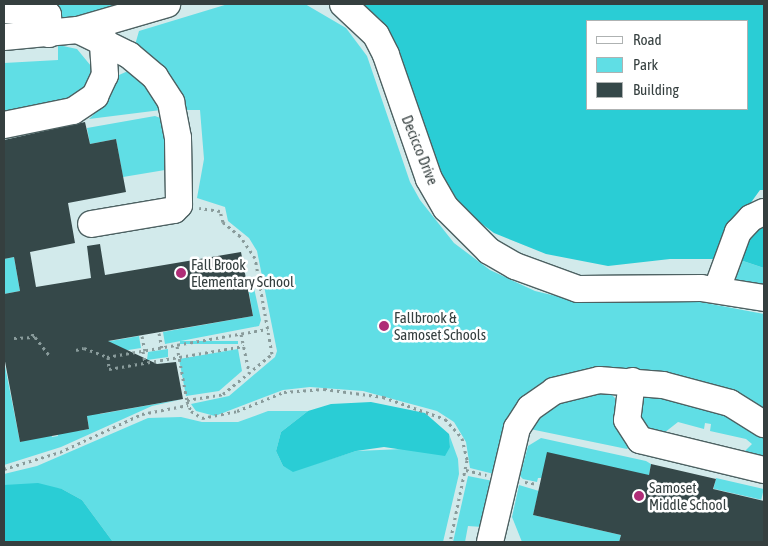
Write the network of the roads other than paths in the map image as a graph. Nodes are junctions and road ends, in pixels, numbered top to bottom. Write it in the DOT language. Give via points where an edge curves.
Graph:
graph roads {
  1 [pos="167,4"];
  2 [pos="343,4"];
  3 [pos="4,10"];
  4 [pos="95,32"];
  5 [pos="49,34"];
  6 [pos="4,37"];
  7 [pos="4,125"];
  8 [pos="764,212"];
  9 [pos="91,224"];
  10 [pos="717,290"];
  11 [pos="764,298"];
  12 [pos="632,382"];
  13 [pos="764,424"];
  14 [pos="764,470"];
  15 [pos="495,540"];
  1 -- 4 [label="street"];
  2 -- 10 [label="street, Decicco Drive" via="363,20 386,55 429,179 446,208 489,251 515,266 578,289"];
  3 -- 5 [label="street" via="43,10 48,15"];
  4 -- 5 [label="street"];
  4 -- 7 [label="street" via="104,75 95,96 73,111"];
  4 -- 9 [label="street" via="142,65 171,102 177,126 179,206 174,210"];
  5 -- 6 [label="street"];
  8 -- 10 [label="street" via="751,218 738,232"];
  10 -- 11 [label="street, Decicco Drive"];
  12 -- 13 [label="street" via="663,385 717,398"];
  12 -- 14 [label="street" via="627,420 640,440"];
  12 -- 15 [label="street" via="599,380 568,385 530,408 513,437"];
}
